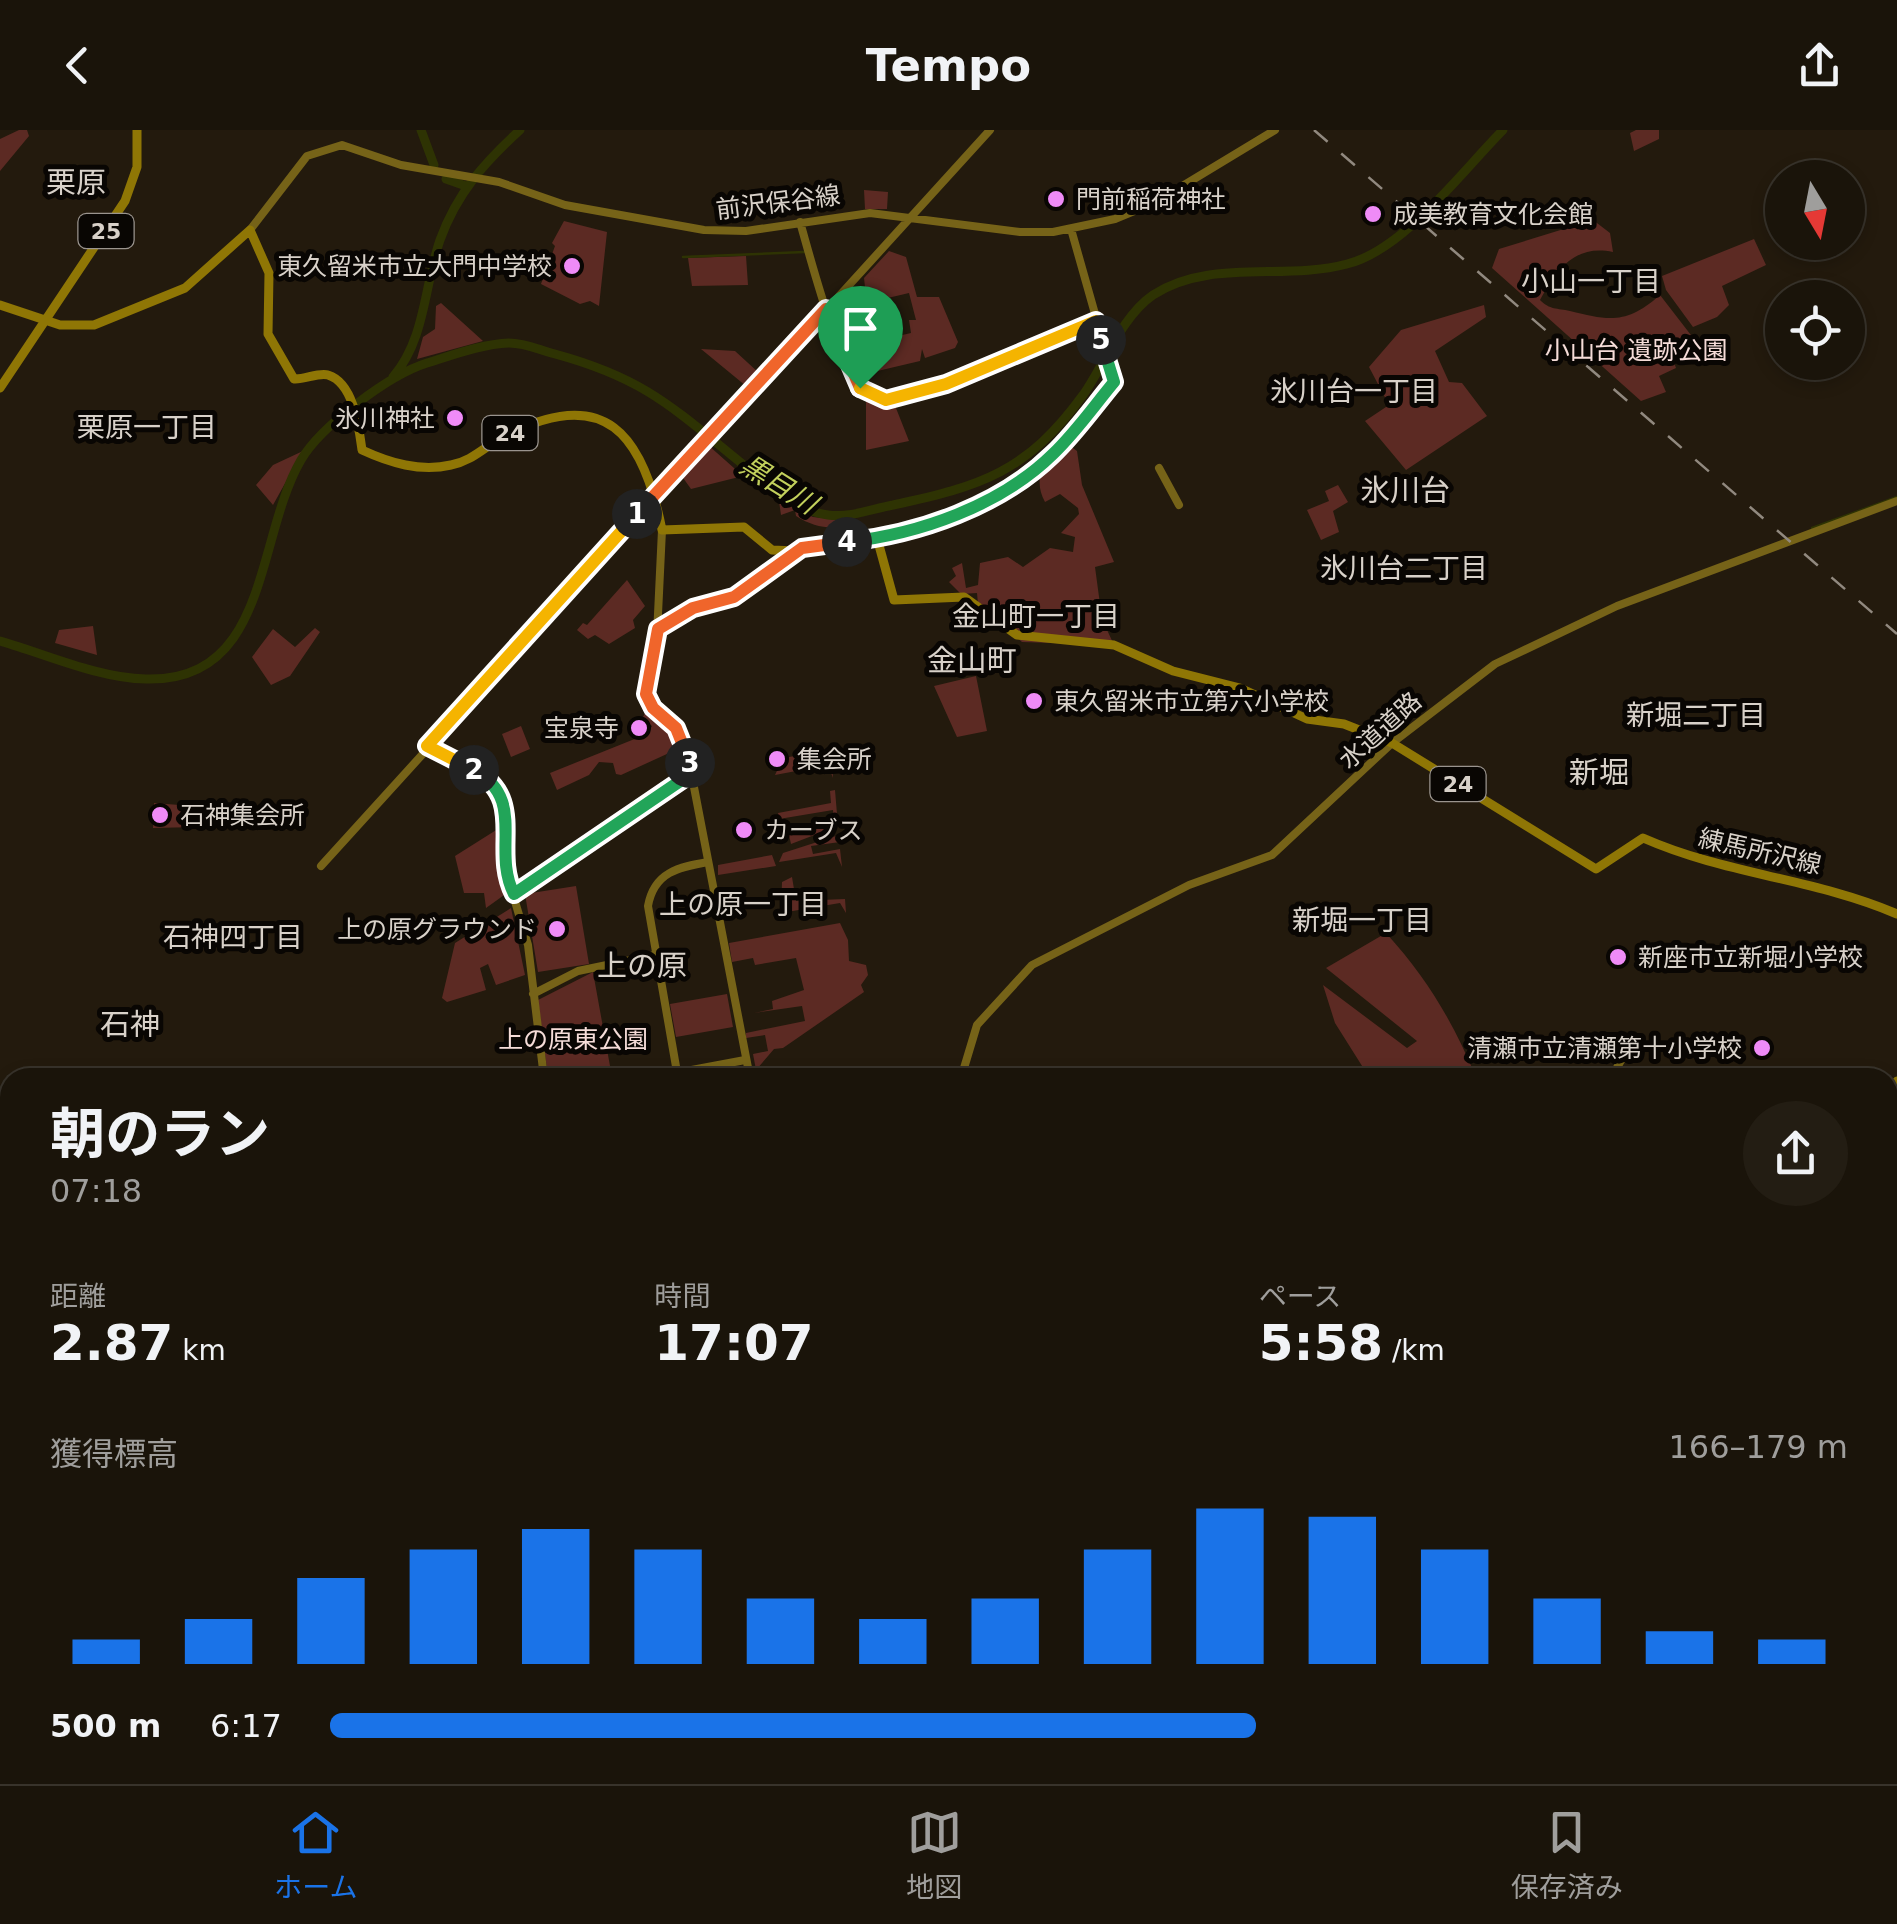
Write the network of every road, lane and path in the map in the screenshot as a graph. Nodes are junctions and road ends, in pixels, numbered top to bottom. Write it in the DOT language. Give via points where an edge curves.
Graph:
graph roads {
  1 [pos="136,130"];
  2 [pos="990,130"];
  3 [pos="1275,130"];
  4 [pos="910,216"];
  5 [pos="800,222"];
  6 [pos="250,230"];
  7 [pos="1071,230"];
  8 [pos="0,304"];
  9 [pos="826,309"];
  10 [pos="44,320"];
  11 [pos="1096,321"];
  12 [pos="0,388"];
  13 [pos="1159,468"];
  14 [pos="653,496"];
  15 [pos="1897,501"];
  16 [pos="1179,505"];
  17 [pos="662,530"];
  18 [pos="876,538"];
  19 [pos="796,551"];
  20 [pos="658,629"];
  21 [pos="1392,743"];
  22 [pos="427,746"];
  23 [pos="692,773"];
  24 [pos="708,862"];
  25 [pos="321,866"];
  26 [pos="514,894"];
  27 [pos="1897,914"];
  28 [pos="655,955"];
  29 [pos="533,994"];
  30 [pos="1630,1044"];
  31 [pos="745,1060"];
  32 [pos="543,1068"];
  33 [pos="676,1068"];
  34 [pos="709,1068"];
  35 [pos="747,1068"];
  36 [pos="964,1068"];
  37 [pos="1617,1068"];
  1 -- 10 [label="main road, 25" via="139,157 129,193"];
  2 -- 4 [label="street"];
  3 -- 7 [label="street, 前沢保谷線" via="1156,202"];
  4 -- 5 [label="street, 前沢保谷線" via="862,213"];
  4 -- 7 [label="street, 前沢保谷線" via="1020,232"];
  4 -- 9 [label="street"];
  5 -- 6 [label="street, 前沢保谷線" via="704,230 564,204 332,146 296,166"];
  5 -- 9 [label="street"];
  6 -- 10 [label="main road" via="202,277 166,297 94,324"];
  6 -- 14 [label="main road, 24" via="269,274 270,341 294,378 328,375 351,402 362,450 393,463 457,464 522,429 563,418 604,418 628,437"];
  7 -- 11 [label="street"];
  8 -- 10 [label="main road"];
  9 -- 11 [label="street" via="858,385 886,400 974,374"];
  9 -- 14 [label="street"];
  10 -- 12 [label="main road"];
  11 -- 18 [label="street" via="1114,382 1045,462 976,506"];
  13 -- 16 [label="street"];
  14 -- 17 [label="main road, 24"];
  14 -- 22 [label="street"];
  15 -- 21 [label="street, 水道道路" via="1616,606 1536,644 1467,682"];
  17 -- 19 [label="main road" via="744,527 764,547"];
  17 -- 20 [label="street"];
  18 -- 19 [label="main road"];
  18 -- 21 [label="main road, 練馬所沢線 / 24" via="894,600 964,598 1017,635 1114,645 1307,719 1344,724"];
  19 -- 20 [label="street" via="734,597 693,608"];
  20 -- 23 [label="street" via="646,694 676,728"];
  21 -- 27 [label="main road, 練馬所沢線 / 24" via="1599,870 1643,838 1752,875 1831,888"];
  21 -- 36 [label="street, 水道道路" via="1272,854 1189,885 1032,965 977,1026"];
  22 -- 25 [label="street"];
  22 -- 26 [label="street" via="480,772 498,789 509,817 504,857"];
  23 -- 24 [label="street"];
  23 -- 26 [label="street"];
  24 -- 28 [label="street" via="672,870 653,888 648,914"];
  24 -- 31 [label="street"];
  26 -- 29 [label="street"];
  28 -- 29 [label="street" via="578,971"];
  28 -- 33 [label="street"];
  29 -- 32 [label="street"];
  30 -- 37 [label="street"];
  31 -- 34 [label="street"];
  31 -- 35 [label="street"];
}
